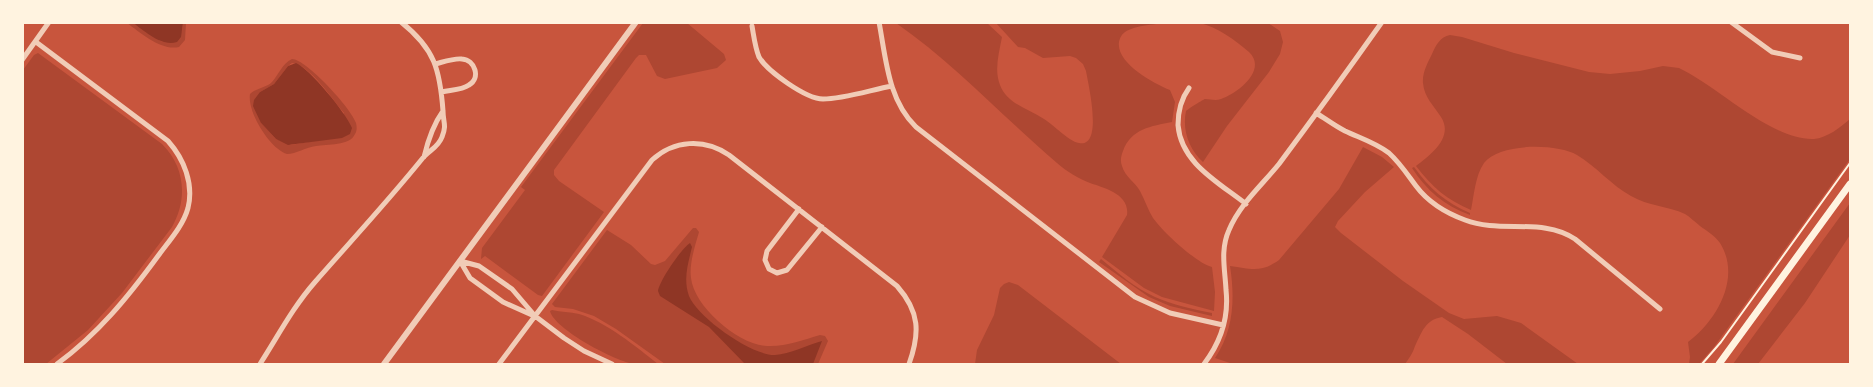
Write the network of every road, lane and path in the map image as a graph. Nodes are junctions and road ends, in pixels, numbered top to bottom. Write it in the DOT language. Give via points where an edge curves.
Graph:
graph roads {
  1 [pos="49,22"];
  2 [pos="401,22"];
  3 [pos="636,22"];
  4 [pos="879,22"];
  5 [pos="1382,22"];
  6 [pos="1731,22"];
  7 [pos="752,26"];
  8 [pos="36,42"];
  9 [pos="1800,58"];
  10 [pos="22,60"];
  11 [pos="435,64"];
  12 [pos="892,86"];
  13 [pos="1189,88"];
  14 [pos="442,92"];
  15 [pos="443,111"];
  16 [pos="1316,113"];
  17 [pos="424,157"];
  18 [pos="1850,163"];
  19 [pos="1850,184"];
  20 [pos="1246,204"];
  21 [pos="799,209"];
  22 [pos="822,227"];
  23 [pos="460,261"];
  24 [pos="1660,309"];
  25 [pos="535,316"];
  26 [pos="1223,325"];
  27 [pos="57,364"];
  28 [pos="260,364"];
  29 [pos="384,364"];
  30 [pos="499,364"];
  31 [pos="612,364"];
  32 [pos="909,364"];
  33 [pos="1204,364"];
  34 [pos="1702,364"];
  35 [pos="1719,364"];
  1 -- 8 [label="street"];
  2 -- 11 [label="street" via="421,41"];
  3 -- 23 [label="street"];
  4 -- 12 [label="street"];
  5 -- 16 [label="street"];
  6 -- 9 [label="street" via="1770,50"];
  7 -- 12 [label="street" via="756,49 763,62 806,95 828,98"];
  8 -- 10 [label="street"];
  8 -- 27 [label="street" via="168,141 183,162 189,188 183,221 142,278 94,334"];
  11 -- 14 [label="street"];
  11 -- 14 [label="street" via="461,58 469,61 475,69 475,79 470,85"];
  12 -- 26 [label="street" via="900,108 916,127 1135,297 1170,312"];
  13 -- 20 [label="street" via="1178,116 1185,150 1199,168"];
  14 -- 15 [label="street"];
  15 -- 17 [label="street" via="435,121"];
  15 -- 17 [label="street" via="446,126 441,141"];
  16 -- 20 [label="street"];
  16 -- 24 [label="street" via="1389,153 1422,192 1446,211 1484,226 1541,227 1564,232"];
  17 -- 28 [label="street" via="300,300"];
  18 -- 34 [label="path"];
  19 -- 35 [label="main road"];
  20 -- 26 [label="street" via="1232,223 1224,243 1227,301"];
  21 -- 22 [label="street"];
  21 -- 22 [label="street" via="767,251 765,260 769,269 777,272 787,270"];
  21 -- 25 [label="street" via="717,148 694,143 668,149 646,166"];
  22 -- 32 [label="street" via="894,284 909,301 917,331"];
  23 -- 25 [label="street" via="479,266 512,289"];
  23 -- 25 [label="street" via="470,278 503,302"];
  23 -- 29 [label="street"];
  25 -- 30 [label="street"];
  25 -- 31 [label="street" via="576,347"];
  26 -- 33 [label="street"];
}
